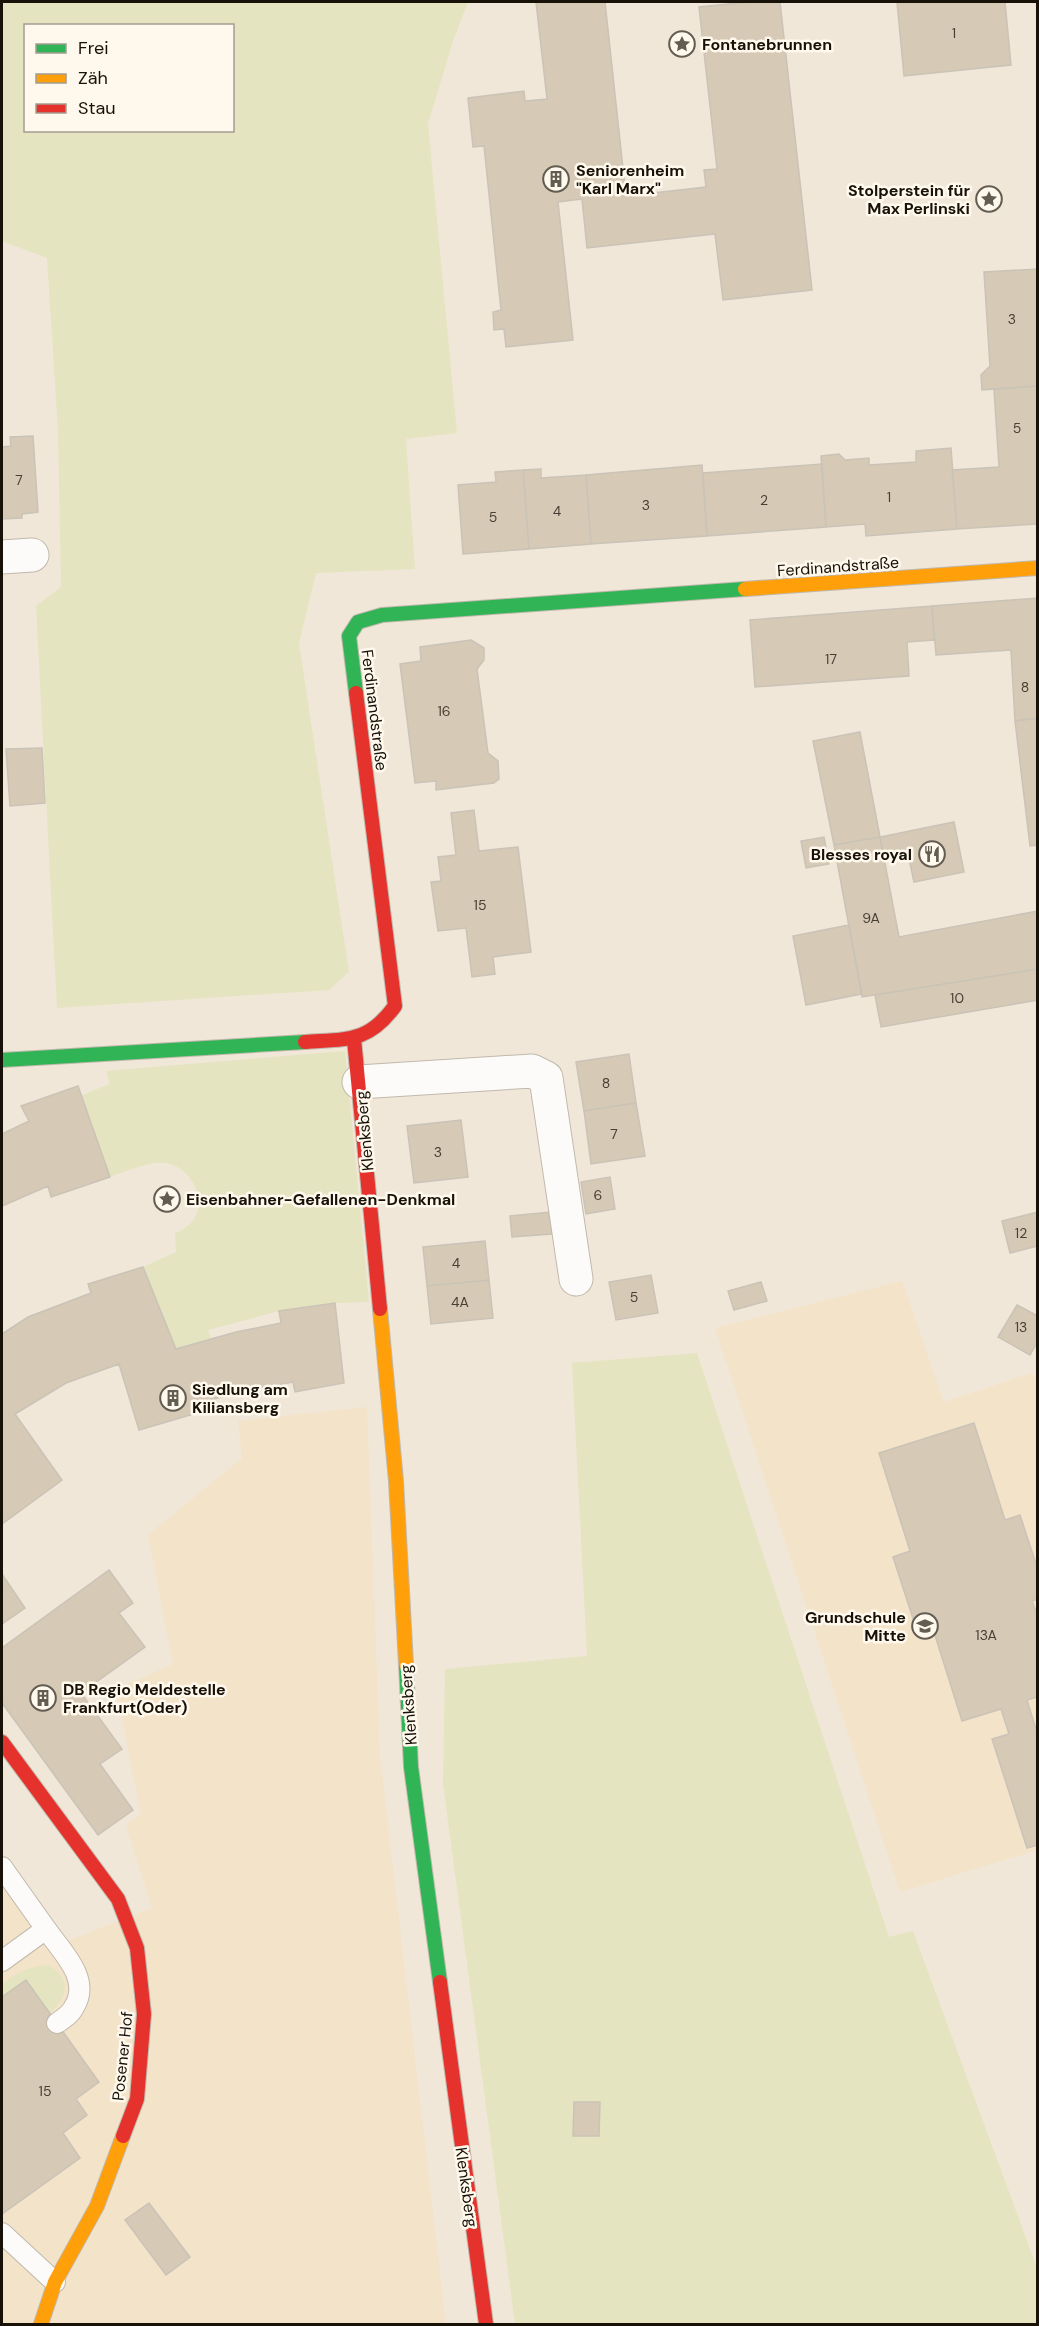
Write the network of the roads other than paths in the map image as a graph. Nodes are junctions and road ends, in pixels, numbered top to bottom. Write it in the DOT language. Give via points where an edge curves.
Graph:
graph roads {
  1 [pos="1038,568"];
  2 [pos="354,1039"];
  3 [pos="2,1060"];
  4 [pos="359,1082"];
  5 [pos="576,1280"];
  6 [pos="2,1742"];
  7 [pos="2,1867"];
  8 [pos="46,1929"];
  9 [pos="2,1961"];
  10 [pos="57,2024"];
  11 [pos="2,2233"];
  12 [pos="55,2283"];
  13 [pos="40,2325"];
  14 [pos="486,2325"];
  1 -- 2 [label="street, Ferdinandstraße" via="382,615 358,622 349,636 395,1006 382,1024"];
  2 -- 3 [label="street, Ferdinandstraße"];
  2 -- 4 [label="street, Klenksberg"];
  4 -- 5 [label="street, Klenksberg" via="532,1071 546,1078"];
  4 -- 14 [label="street, Klenksberg" via="396,1481 411,1767"];
  6 -- 12 [label="street, Posener Hof" via="118,1899 137,1948 143,2003 137,2099 97,2206"];
  7 -- 8 [label="lane"];
  8 -- 9 [label="lane"];
  8 -- 10 [label="lane" via="77,1973 81,1993 74,2009"];
  11 -- 12 [label="lane"];
  12 -- 13 [label="street, Posener Hof"];
}
